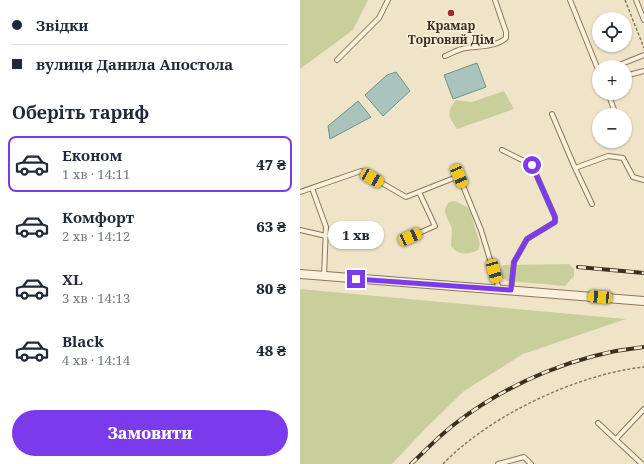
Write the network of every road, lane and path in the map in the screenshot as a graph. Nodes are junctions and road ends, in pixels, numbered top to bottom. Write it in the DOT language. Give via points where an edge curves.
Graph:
graph roads {
  1 [pos="388,0"];
  2 [pos="494,0"];
  3 [pos="570,0"];
  4 [pos="625,0"];
  5 [pos="636,0"];
  6 [pos="644,20"];
  7 [pos="644,48"];
  8 [pos="644,55"];
  9 [pos="445,56"];
  10 [pos="338,60"];
  11 [pos="594,60"];
  12 [pos="632,60"];
  13 [pos="644,71"];
  14 [pos="632,74"];
  15 [pos="552,114"];
  16 [pos="502,150"];
  17 [pos="575,168"];
  18 [pos="644,180"];
  19 [pos="312,188"];
  20 [pos="300,192"];
  21 [pos="419,192"];
  22 [pos="592,204"];
  23 [pos="300,230"];
  24 [pos="326,236"];
  25 [pos="410,237"];
  26 [pos="300,274"];
  27 [pos="324,276"];
  28 [pos="499,289"];
  29 [pos="511,290"];
  30 [pos="644,301"];
  31 [pos="644,367"];
  32 [pos="644,409"];
  33 [pos="598,423"];
  34 [pos="616,440"];
  35 [pos="443,464"];
  36 [pos="498,464"];
  37 [pos="531,464"];
  38 [pos="642,464"];
  1 -- 10 [label="lane" via="379,18"];
  2 -- 9 [label="lane" via="506,38 502,42 466,48"];
  3 -- 11 [label="lane"];
  4 -- 7 [label="path"];
  5 -- 6 [label="lane"];
  8 -- 12 [label="lane"];
  13 -- 14 [label="lane"];
  15 -- 17 [label="lane"];
  16 -- 29 [label="lane" via="532,165 555,217 555,222 527,239 514,262"];
  17 -- 18 [label="lane" via="608,156 623,158 633,177"];
  17 -- 22 [label="lane"];
  19 -- 20 [label="lane"];
  19 -- 21 [label="lane" via="361,171 406,197"];
  19 -- 24 [label="lane" via="326,227"];
  21 -- 25 [label="lane" via="435,226"];
  21 -- 28 [label="lane" via="459,176 481,230"];
  23 -- 24 [label="lane"];
  24 -- 27 [label="lane"];
  26 -- 27 [label="street"];
  27 -- 28 [label="street"];
  28 -- 29 [label="street"];
  29 -- 30 [label="street"];
  31 -- 35 [label="path" via="601,374 578,381 521,407 480,434"];
  32 -- 34 [label="lane"];
  33 -- 34 [label="lane"];
  34 -- 38 [label="lane"];
  36 -- 37 [label="lane" via="524,457"];
}
